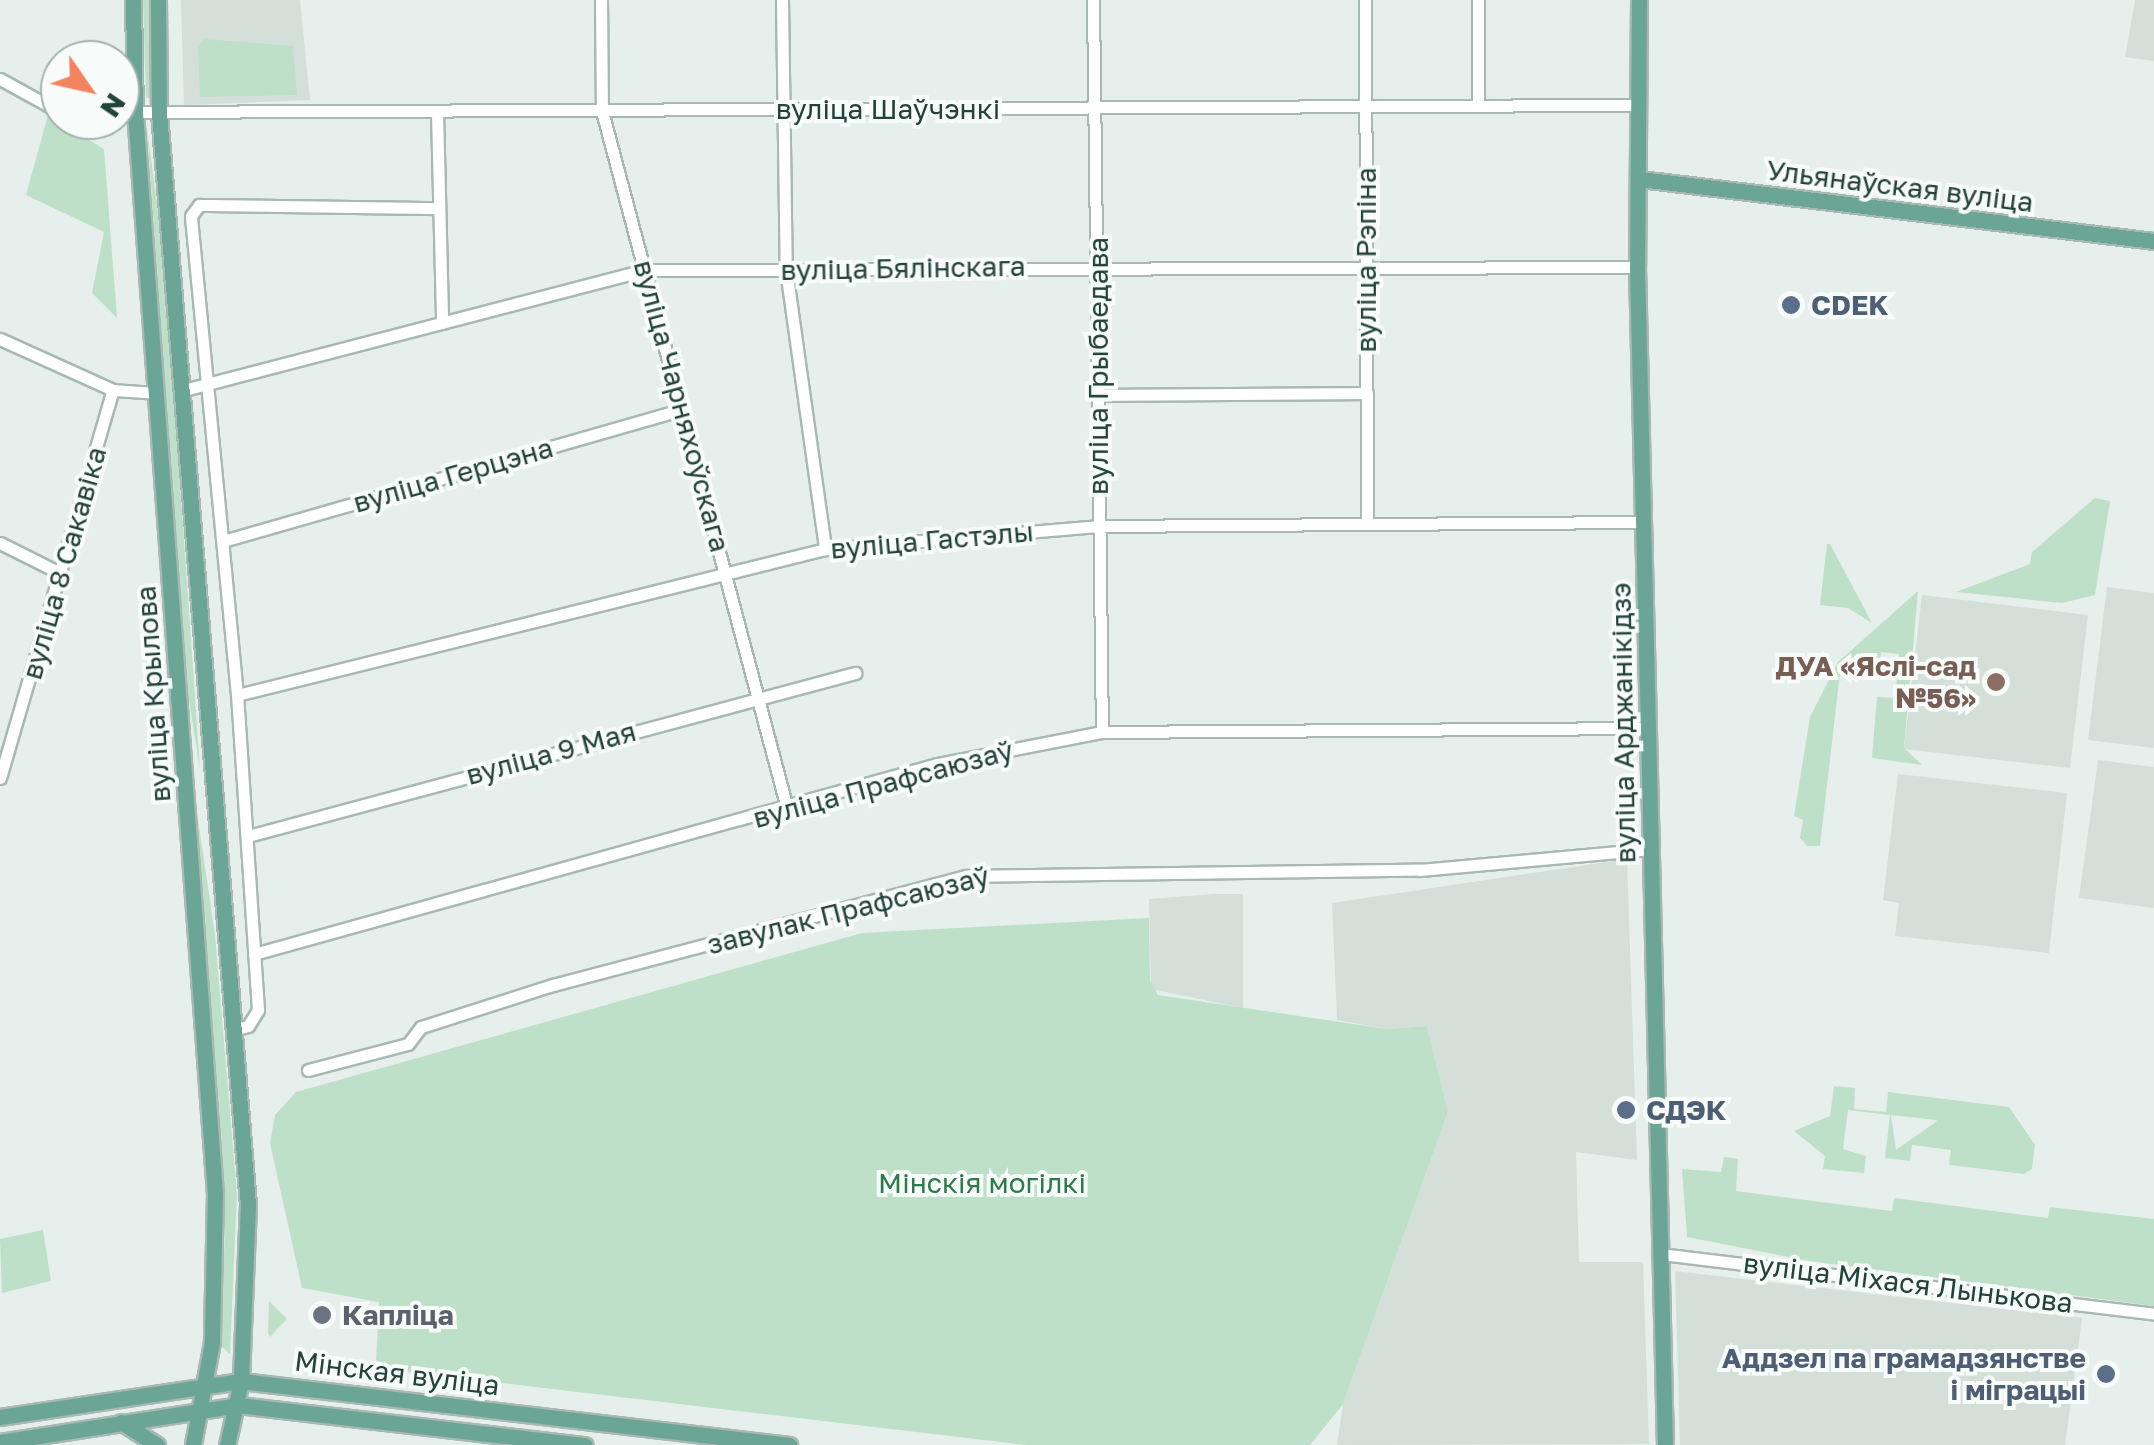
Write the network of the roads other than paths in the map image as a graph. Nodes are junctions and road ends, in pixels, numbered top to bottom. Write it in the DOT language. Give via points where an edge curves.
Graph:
graph roads {
  1 [pos="132,0"];
  2 [pos="158,0"];
  3 [pos="601,0"];
  4 [pos="782,0"];
  5 [pos="1094,0"];
  6 [pos="1365,0"];
  7 [pos="1478,0"];
  8 [pos="1639,0"];
  9 [pos="133,40"];
  10 [pos="0,79"];
  11 [pos="40,101"];
  12 [pos="1640,105"];
  13 [pos="1365,106"];
  14 [pos="1478,106"];
  15 [pos="1093,107"];
  16 [pos="782,109"];
  17 [pos="602,111"];
  18 [pos="140,112"];
  19 [pos="159,112"];
  20 [pos="436,112"];
  21 [pos="137,140"];
  22 [pos="1640,180"];
  23 [pos="439,208"];
  24 [pos="2154,242"];
  25 [pos="1365,264"];
  26 [pos="1099,266"];
  27 [pos="1637,266"];
  28 [pos="645,270"];
  29 [pos="786,270"];
  30 [pos="442,323"];
  31 [pos="0,339"];
  32 [pos="206,388"];
  33 [pos="113,390"];
  34 [pos="184,390"];
  35 [pos="157,393"];
  36 [pos="1367,393"];
  37 [pos="1097,395"];
  38 [pos="682,409"];
  39 [pos="1367,520"];
  40 [pos="1643,522"];
  41 [pos="1098,526"];
  42 [pos="223,541"];
  43 [pos="0,544"];
  44 [pos="826,549"];
  45 [pos="728,570"];
  46 [pos="62,574"];
  47 [pos="855,673"];
  48 [pos="238,695"];
  49 [pos="760,696"];
  50 [pos="1648,728"];
  51 [pos="1102,732"];
  52 [pos="1,772"];
  53 [pos="211,780"];
  54 [pos="184,782"];
  55 [pos="787,808"];
  56 [pos="248,836"];
  57 [pos="1651,849"];
  58 [pos="254,954"];
  59 [pos="232,1030"];
  60 [pos="308,1070"];
  61 [pos="1661,1254"];
  62 [pos="2154,1314"];
  63 [pos="240,1380"];
  64 [pos="208,1385"];
  65 [pos="238,1405"];
  66 [pos="204,1409"];
  67 [pos="0,1417"];
  68 [pos="121,1422"];
  69 [pos="0,1442"];
  70 [pos="157,1445"];
  71 [pos="193,1445"];
  72 [pos="227,1445"];
  73 [pos="585,1445"];
  74 [pos="789,1445"];
  75 [pos="1665,1445"];
  1 -- 9 [label="main road, вуліца Крылова"];
  2 -- 19 [label="main road, вуліца Крылова"];
  3 -- 17 [label="street, вуліца Чарняхоўскага"];
  4 -- 16 [label="street"];
  5 -- 15 [label="street, вуліца Грыбаедава"];
  6 -- 13 [label="street, вуліца Рэпіна"];
  7 -- 14 [label="street"];
  8 -- 12 [label="main road, вуліца Арджанікідзэ"];
  10 -- 11 [label="street"];
  12 -- 14 [label="street, вуліца Шаўчэнкі"];
  12 -- 22 [label="main road, вуліца Арджанікідзэ"];
  13 -- 14 [label="street, вуліца Шаўчэнкі"];
  13 -- 15 [label="street, вуліца Шаўчэнкі"];
  13 -- 25 [label="street, вуліца Рэпіна"];
  15 -- 16 [label="street, вуліца Шаўчэнкі"];
  15 -- 26 [label="street, вуліца Грыбаедава"];
  16 -- 17 [label="street, вуліца Шаўчэнкі"];
  16 -- 29 [label="street"];
  17 -- 20 [label="street, вуліца Шаўчэнкі"];
  17 -- 28 [label="street, вуліца Чарняхоўскага"];
  18 -- 19 [label="street, вуліца Шаўчэнкі"];
  19 -- 20 [label="street, вуліца Шаўчэнкі"];
  19 -- 34 [label="main road, вуліца Крылова"];
  20 -- 23 [label="street"];
  21 -- 35 [label="main road, вуліца Крылова"];
  22 -- 24 [label="main road, Ульянаўская вуліца"];
  22 -- 27 [label="main road, вуліца Арджанікідзэ"];
  23 -- 30 [label="street"];
  23 -- 32 [label="street" via="199,206 191,216"];
  25 -- 26 [label="street, вуліца Бялінскага"];
  25 -- 27 [label="street, вуліца Бялінскага"];
  25 -- 36 [label="street, вуліца Рэпіна"];
  26 -- 29 [label="street, вуліца Бялінскага"];
  26 -- 37 [label="street, вуліца Грыбаедава"];
  27 -- 40 [label="main road, вуліца Арджанікідзэ"];
  28 -- 29 [label="street, вуліца Бялінскага"];
  28 -- 30 [label="street, вуліца Бялінскага"];
  28 -- 38 [label="street, вуліца Чарняхоўскага"];
  29 -- 44 [label="street"];
  30 -- 32 [label="street, вуліца Бялінскага"];
  31 -- 33 [label="street"];
  32 -- 34 [label="street, вуліца Бялінскага"];
  32 -- 42 [label="street"];
  33 -- 35 [label="street"];
  33 -- 46 [label="street, вуліца 8 Сакавіка"];
  34 -- 53 [label="main road, вуліца Крылова"];
  35 -- 54 [label="main road, вуліца Крылова"];
  36 -- 37 [label="street"];
  36 -- 39 [label="street, вуліца Рэпіна"];
  37 -- 41 [label="street, вуліца Грыбаедава"];
  38 -- 42 [label="street, вуліца Герцэна"];
  38 -- 45 [label="street, вуліца Чарняхоўскага"];
  39 -- 40 [label="street, вуліца Гастэлы"];
  39 -- 41 [label="street, вуліца Гастэлы"];
  40 -- 50 [label="main road, вуліца Арджанікідзэ"];
  41 -- 44 [label="street, вуліца Гастэлы"];
  41 -- 51 [label="street, вуліца Грыбаедава"];
  42 -- 48 [label="street"];
  43 -- 46 [label="street"];
  44 -- 45 [label="street, вуліца Гастэлы"];
  45 -- 48 [label="street, вуліца Гастэлы"];
  45 -- 49 [label="street, вуліца Чарняхоўскага"];
  46 -- 52 [label="street, вуліца 8 Сакавіка"];
  47 -- 49 [label="street, вуліца 9 Мая"];
  48 -- 56 [label="street"];
  49 -- 55 [label="street, вуліца Чарняхоўскага"];
  49 -- 56 [label="street, вуліца 9 Мая"];
  50 -- 51 [label="street, вуліца Прафсаюзаў"];
  50 -- 57 [label="main road, вуліца Арджанікідзэ"];
  51 -- 55 [label="street, вуліца Прафсаюзаў" via="937,764"];
  53 -- 54 [label="main road"];
  53 -- 59 [label="main road, вуліца Крылова"];
  54 -- 64 [label="main road, вуліца Крылова" via="215,1194"];
  55 -- 58 [label="street, вуліца Прафсаюзаў"];
  56 -- 58 [label="street"];
  57 -- 60 [label="street, завулак Прафсаюзаў" via="1420,870 966,876 553,985 421,1027 408,1044"];
  57 -- 61 [label="main road, вуліца Арджанікідзэ"];
  58 -- 59 [label="street" via="258,1010 248,1026"];
  59 -- 63 [label="main road, вуліца Крылова" via="248,1204"];
  61 -- 62 [label="street, вуліца Міхася Лынькова"];
  61 -- 75 [label="main road, вуліца Арджанікідзэ"];
  63 -- 64 [label="main road, Мінская вуліца"];
  63 -- 65 [label="main road, вуліца Крылова"];
  63 -- 74 [label="main road, Мінская вуліца"];
  64 -- 66 [label="main road, вуліца Крылова"];
  64 -- 67 [label="main road, Мінская вуліца"];
  65 -- 66 [label="main road, Мінская вуліца"];
  65 -- 72 [label="main road, вуліца Крылова"];
  65 -- 73 [label="main road, Мінская вуліца"];
  66 -- 68 [label="main road, Мінская вуліца"];
  66 -- 71 [label="main road, вуліца Крылова"];
  68 -- 69 [label="main road, Мінская вуліца"];
  68 -- 70 [label="main road"];
}
